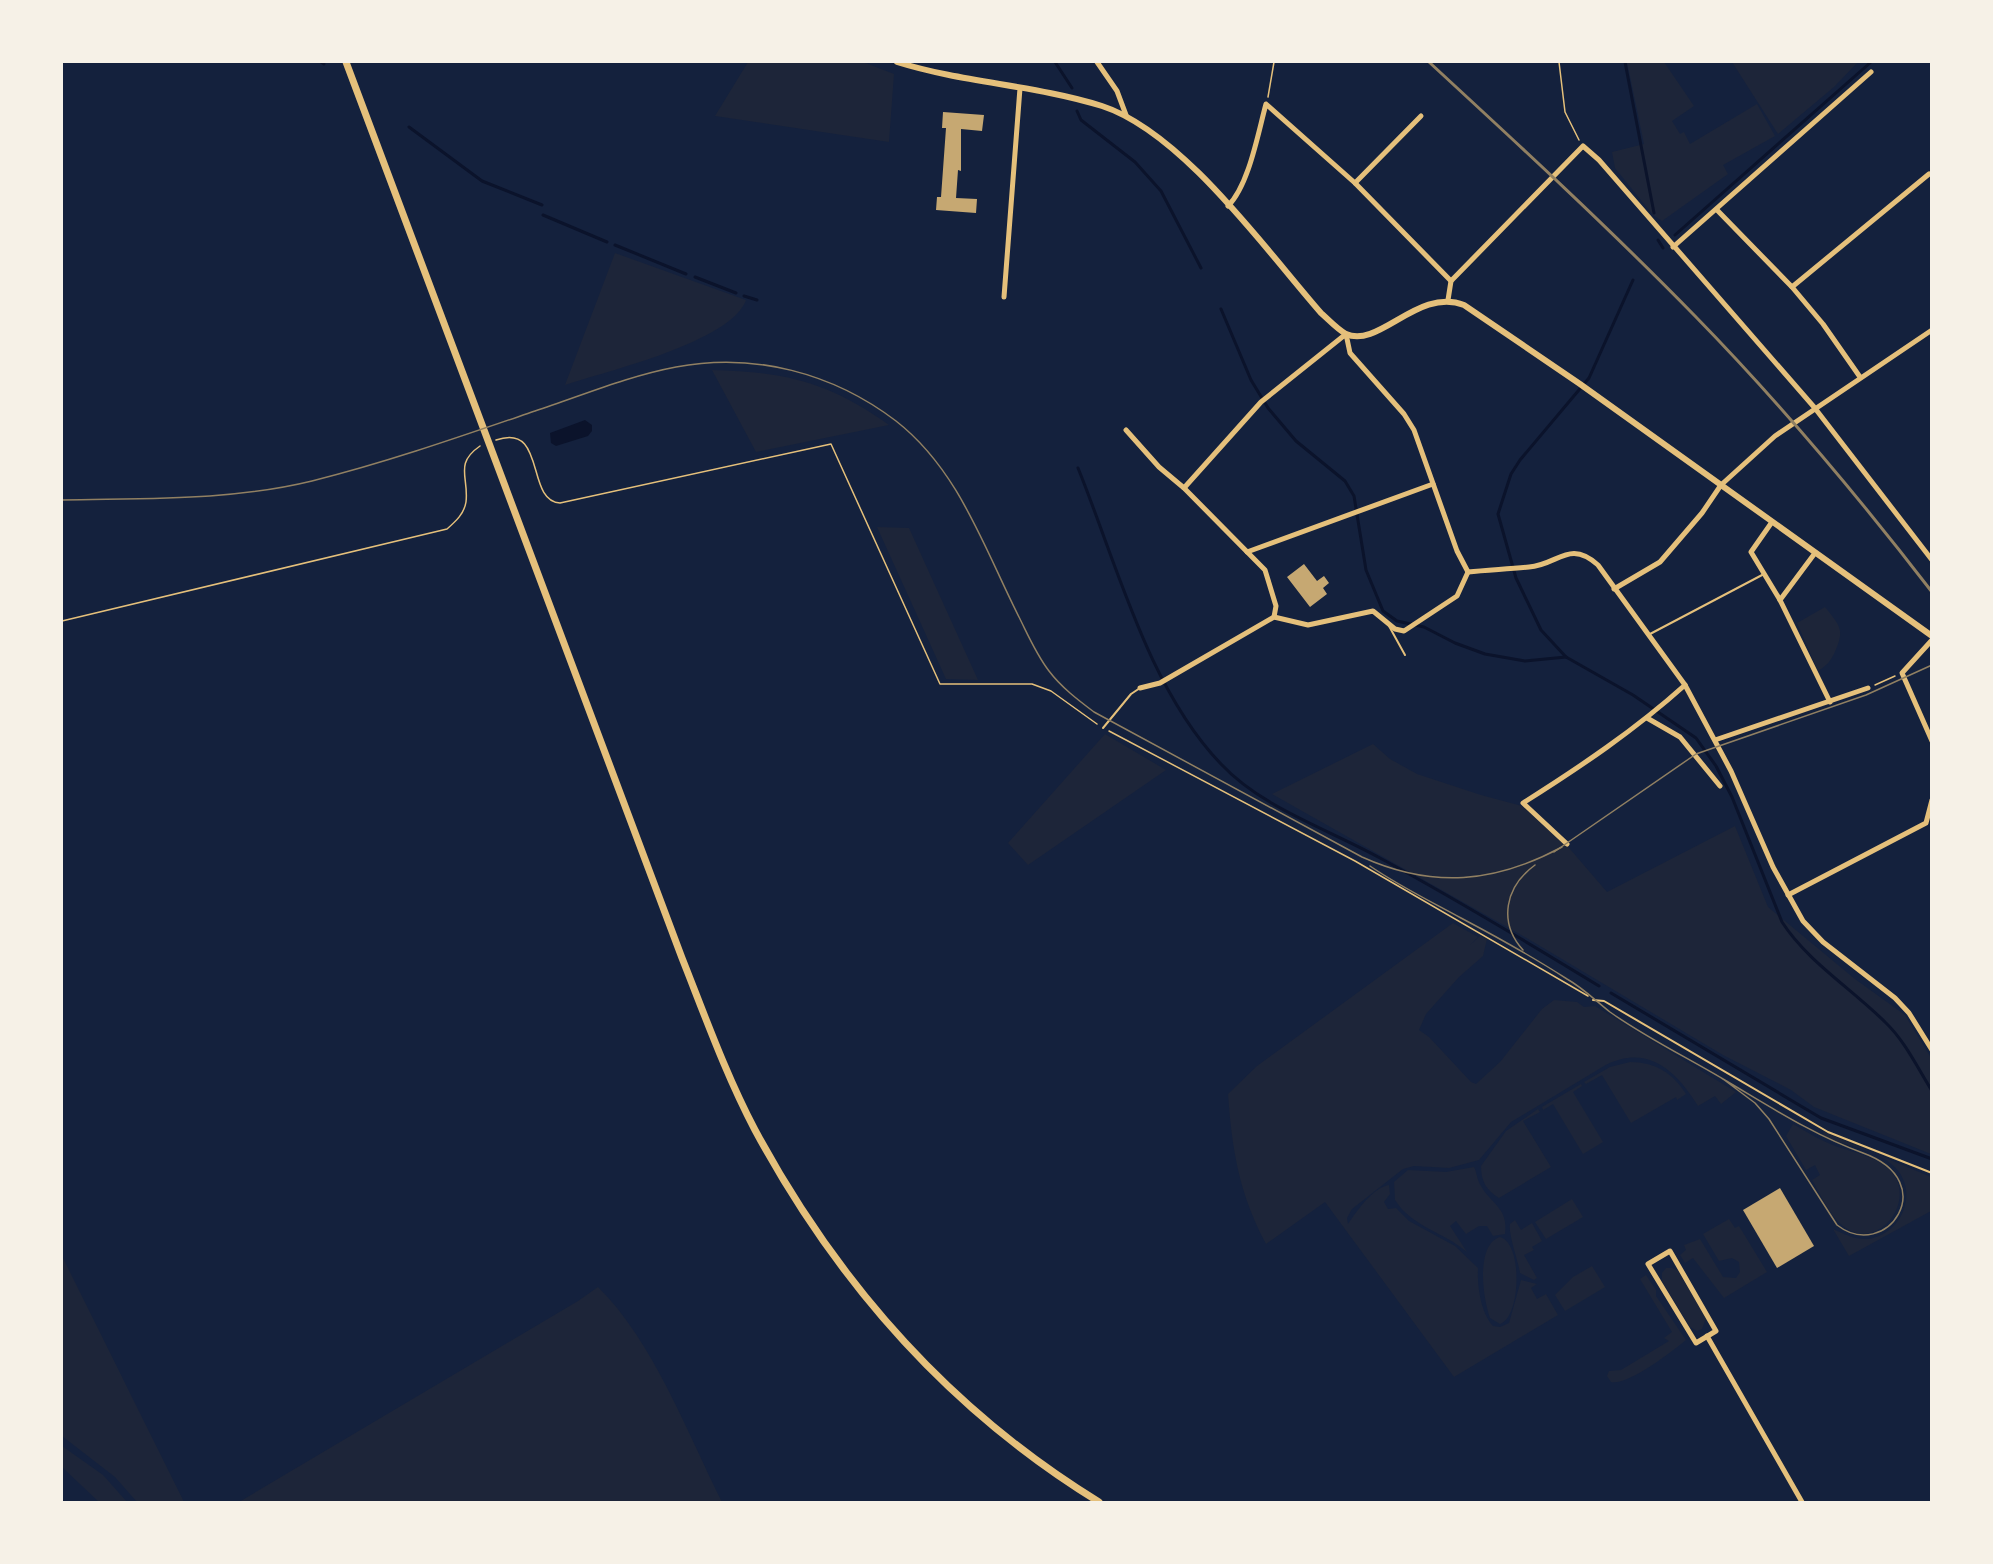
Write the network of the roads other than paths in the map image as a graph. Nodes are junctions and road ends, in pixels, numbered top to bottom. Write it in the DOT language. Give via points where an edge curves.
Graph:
graph roads {
  1 [pos="346,62"];
  2 [pos="897,62"];
  3 [pos="1097,62"];
  4 [pos="1871,72"];
  5 [pos="1020,88"];
  6 [pos="1126,115"];
  7 [pos="1421,116"];
  8 [pos="1929,174"];
  9 [pos="1355,183"];
  10 [pos="1228,206"];
  11 [pos="1717,210"];
  12 [pos="1673,247"];
  13 [pos="1451,281"];
  14 [pos="1792,287"];
  15 [pos="1004,297"];
  16 [pos="1448,300"];
  17 [pos="1932,330"];
  18 [pos="1346,334"];
  19 [pos="1860,378"];
  20 [pos="1814,407"];
  21 [pos="1126,430"];
  22 [pos="1433,484"];
  23 [pos="1721,485"];
  24 [pos="1184,488"];
  25 [pos="1772,522"];
  26 [pos="1247,552"];
  27 [pos="1815,553"];
  28 [pos="1932,560"];
  29 [pos="1468,572"];
  30 [pos="1764,574"];
  31 [pos="1614,589"];
  32 [pos="1780,600"];
  33 [pos="1274,616"];
  34 [pos="1389,623"];
  35 [pos="1648,635"];
  36 [pos="1932,638"];
  37 [pos="1405,655"];
  38 [pos="1685,685"];
  39 [pos="1140,688"];
  40 [pos="1868,688"];
  41 [pos="1830,702"];
  42 [pos="1647,718"];
  43 [pos="1103,728"];
  44 [pos="1715,740"];
  45 [pos="1932,741"];
  46 [pos="1720,786"];
  47 [pos="1932,800"];
  48 [pos="1567,844"];
  49 [pos="1788,895"];
  50 [pos="1593,1000"];
  51 [pos="1932,1050"];
  52 [pos="1932,1173"];
  53 [pos="1707,1336"];
  54 [pos="1098,1503"];
  55 [pos="1802,1503"];
  1 -- 54 [label="main road" via="712,1036 754,1127 790,1191 852,1283 926,1366 1000,1432"];
  2 -- 5 [label="street"];
  3 -- 6 [label="street" via="1117,91"];
  4 -- 11 [label="street"];
  5 -- 6 [label="street" via="1069,97"];
  5 -- 15 [label="street"];
  6 -- 10 [label="street" via="1168,144"];
  7 -- 9 [label="street"];
  8 -- 14 [label="street"];
  9 -- 10 [label="street" via="1266,104 1251,158 1235,199"];
  9 -- 13 [label="street"];
  10 -- 18 [label="street" via="1321,313"];
  11 -- 12 [label="street"];
  11 -- 14 [label="street"];
  12 -- 13 [label="street" via="1584,146"];
  12 -- 20 [label="street"];
  13 -- 16 [label="street"];
  14 -- 19 [label="street"];
  16 -- 18 [label="street" via="1426,304 1364,335"];
  16 -- 23 [label="street" via="1481,314"];
  17 -- 19 [label="street"];
  18 -- 22 [label="street" via="1350,353 1414,430"];
  18 -- 24 [label="street" via="1263,401"];
  19 -- 20 [label="street"];
  20 -- 23 [label="street"];
  20 -- 28 [label="street"];
  21 -- 24 [label="street"];
  22 -- 26 [label="street"];
  22 -- 29 [label="street"];
  23 -- 25 [label="street"];
  23 -- 31 [label="street" via="1660,562"];
  24 -- 26 [label="street"];
  25 -- 27 [label="street"];
  25 -- 30 [label="street" via="1750,552"];
  26 -- 33 [label="street" via="1265,570 1276,606"];
  27 -- 32 [label="street"];
  27 -- 36 [label="street"];
  29 -- 31 [label="street" via="1533,566 1568,553 1582,555 1598,566"];
  29 -- 34 [label="street" via="1457,596 1414,625 1404,631"];
  30 -- 32 [label="street"];
  30 -- 35 [label="lane"];
  31 -- 35 [label="street"];
  32 -- 41 [label="street"];
  33 -- 34 [label="street" via="1308,625 1373,611"];
  33 -- 39 [label="street" via="1160,683"];
  34 -- 37 [label="lane"];
  35 -- 38 [label="street"];
  36 -- 45 [label="street" via="1902,673"];
  38 -- 42 [label="street"];
  38 -- 44 [label="street"];
  39 -- 43 [label="lane"];
  40 -- 41 [label="street"];
  41 -- 44 [label="street"];
  42 -- 46 [label="street" via="1680,737"];
  42 -- 48 [label="street" via="1523,803"];
  44 -- 49 [label="street"];
  47 -- 49 [label="street" via="1926,823"];
  49 -- 51 [label="street" via="1803,921 1823,942 1902,1006"];
  50 -- 52 [label="lane" via="1604,1001 1828,1132"];
  53 -- 53 [label="street" via="1716,1331 1670,1251 1648,1264 1696,1343"];
  53 -- 55 [label="street"];
}
